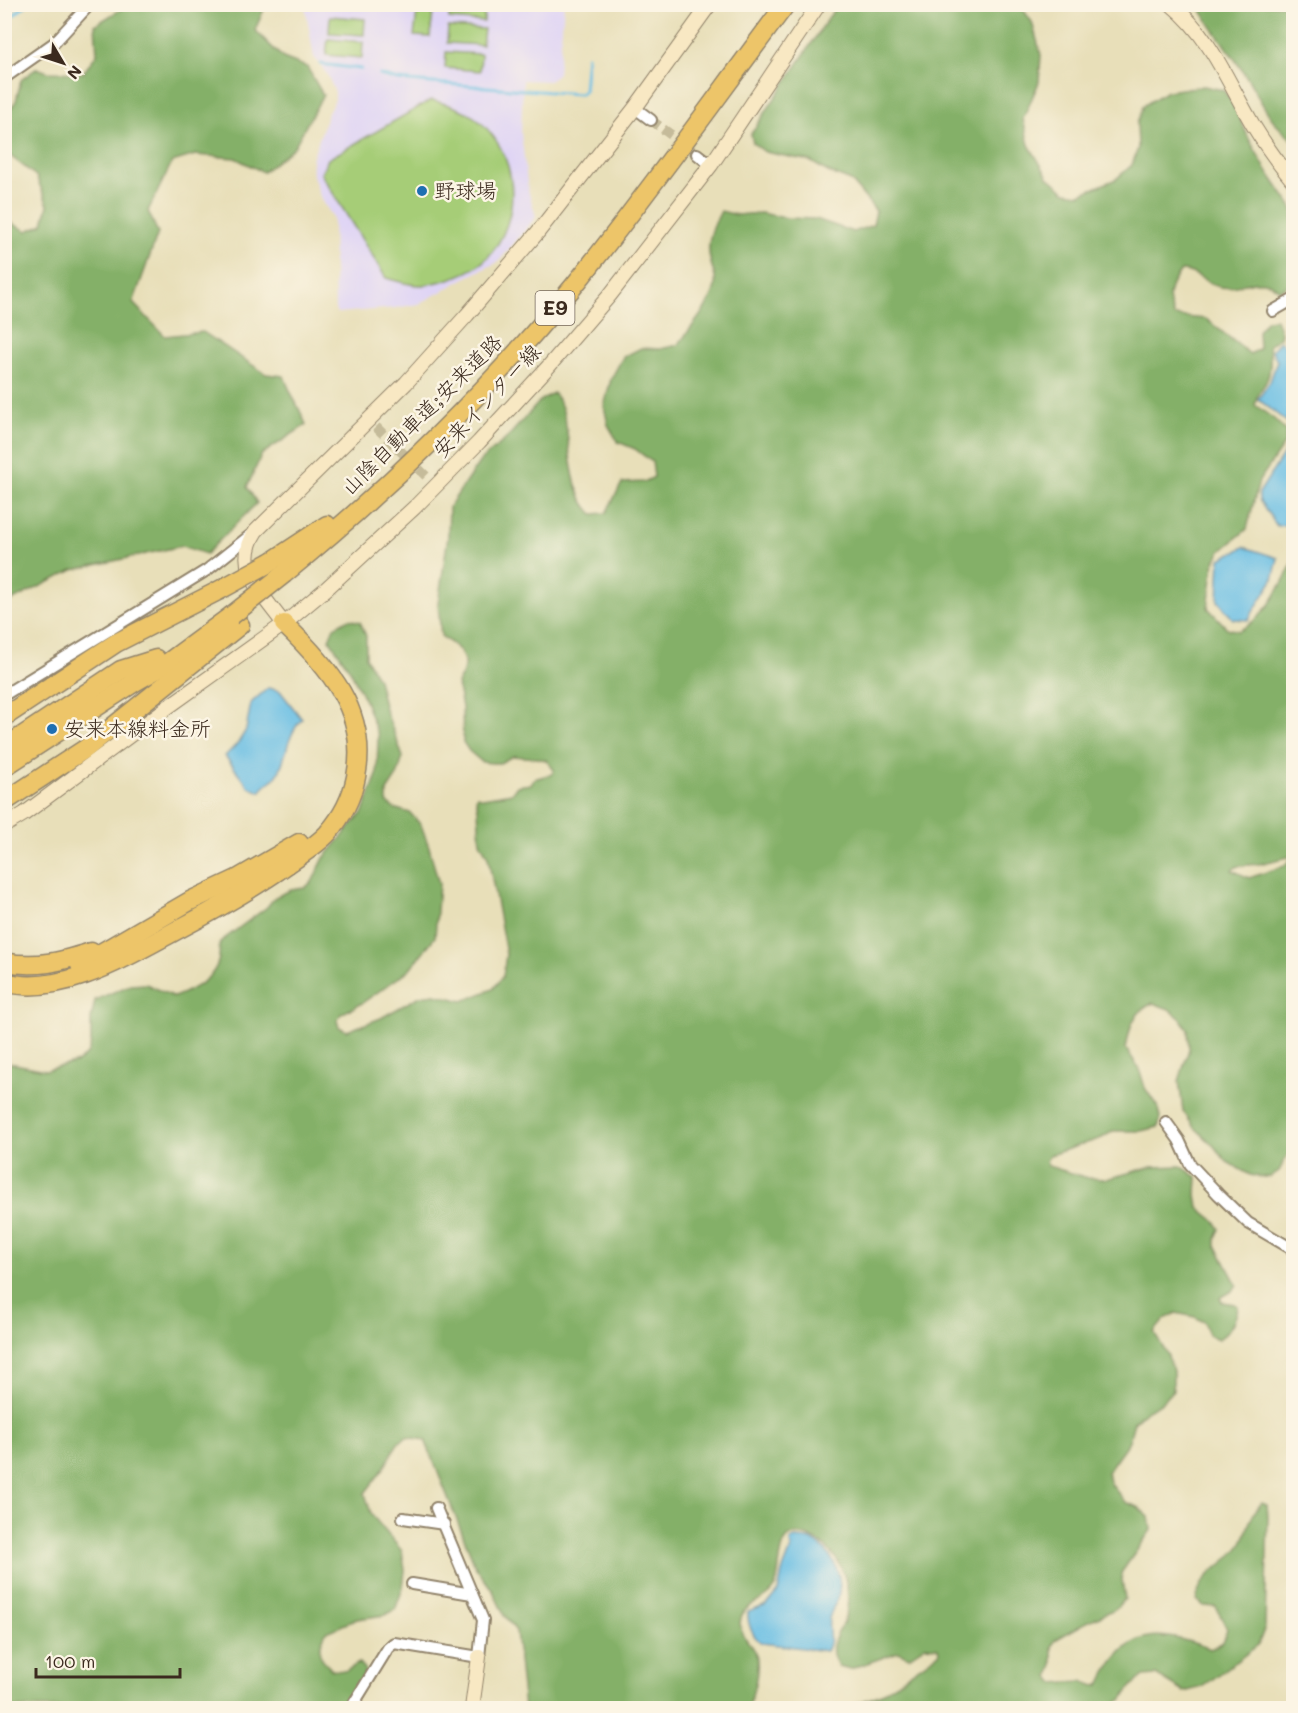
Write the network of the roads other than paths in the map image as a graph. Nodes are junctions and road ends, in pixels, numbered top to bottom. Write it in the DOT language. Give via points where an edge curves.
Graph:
graph roads {
  1 [pos="90,4"];
  2 [pos="710,4"];
  3 [pos="779,4"];
  4 [pos="786,4"];
  5 [pos="819,4"];
  6 [pos="1171,4"];
  7 [pos="4,78"];
  8 [pos="635,108"];
  9 [pos="651,120"];
  10 [pos="697,154"];
  11 [pos="711,165"];
  12 [pos="1293,182"];
  13 [pos="1293,299"];
  14 [pos="1273,311"];
  15 [pos="388,479"];
  16 [pos="256,531"];
  17 [pos="281,572"];
  18 [pos="233,618"];
  19 [pos="284,624"];
  20 [pos="159,663"];
  21 [pos="4,695"];
  22 [pos="4,717"];
  23 [pos="4,748"];
  24 [pos="4,756"];
  25 [pos="4,767"];
  26 [pos="4,776"];
  27 [pos="4,802"];
  28 [pos="4,826"];
  29 [pos="146,927"];
  30 [pos="159,940"];
  31 [pos="4,962"];
  32 [pos="4,973"];
  33 [pos="4,982"];
  34 [pos="4,993"];
  35 [pos="1166,1122"];
  36 [pos="1293,1250"];
  37 [pos="436,1508"];
  38 [pos="403,1518"];
  39 [pos="444,1524"];
  40 [pos="412,1584"];
  41 [pos="472,1594"];
  42 [pos="479,1657"];
  43 [pos="351,1708"];
  44 [pos="472,1708"];
  1 -- 7 [label="street" via="54,43"];
  2 -- 8 [label="main road"];
  3 -- 15 [label="highway, 山陰自動車道;安来道路 / E9" via="585,263 476,388"];
  4 -- 15 [label="highway, 山陰自動車道;安来道路 / E9" via="572,288 488,384"];
  5 -- 11 [label="main road, 安来インター線"];
  6 -- 12 [label="main road" via="1212,49 1253,125"];
  8 -- 9 [label="street"];
  8 -- 16 [label="main road" via="538,232 372,423"];
  10 -- 11 [label="street"];
  11 -- 19 [label="main road, 安来インター線" via="549,366 326,589"];
  13 -- 14 [label="street"];
  15 -- 17 [label="highway"];
  15 -- 17 [label="highway" via="310,537"];
  16 -- 19 [label="main road" via="248,545 247,566"];
  16 -- 21 [label="street" via="207,570"];
  17 -- 18 [label="highway"];
  17 -- 22 [label="highway, bridge" via="218,591 116,643"];
  18 -- 20 [label="highway"];
  18 -- 27 [label="highway" via="85,749"];
  19 -- 28 [label="main road, 安来インター線"];
  19 -- 29 [label="highway" via="294,648 342,710 350,736 351,762 346,786 321,826 300,842"];
  19 -- 30 [label="highway" via="334,679 351,708 359,760 354,788 327,834 302,854 245,892"];
  20 -- 23 [label="highway" via="121,670"];
  20 -- 24 [label="highway" via="114,684"];
  20 -- 25 [label="highway"];
  20 -- 26 [label="highway" via="140,687"];
  29 -- 31 [label="highway" via="65,961 43,965"];
  29 -- 32 [label="highway" via="69,970 43,977"];
  30 -- 33 [label="highway" via="80,976 50,984"];
  30 -- 34 [label="highway" via="84,986 50,996"];
  35 -- 36 [label="street" via="1190,1164 1219,1195 1248,1223"];
  37 -- 39 [label="street"];
  38 -- 39 [label="street"];
  39 -- 41 [label="street"];
  40 -- 41 [label="street"];
  41 -- 42 [label="street" via="483,1620"];
  42 -- 43 [label="street" via="394,1643"];
  42 -- 44 [label="main road"];
}
